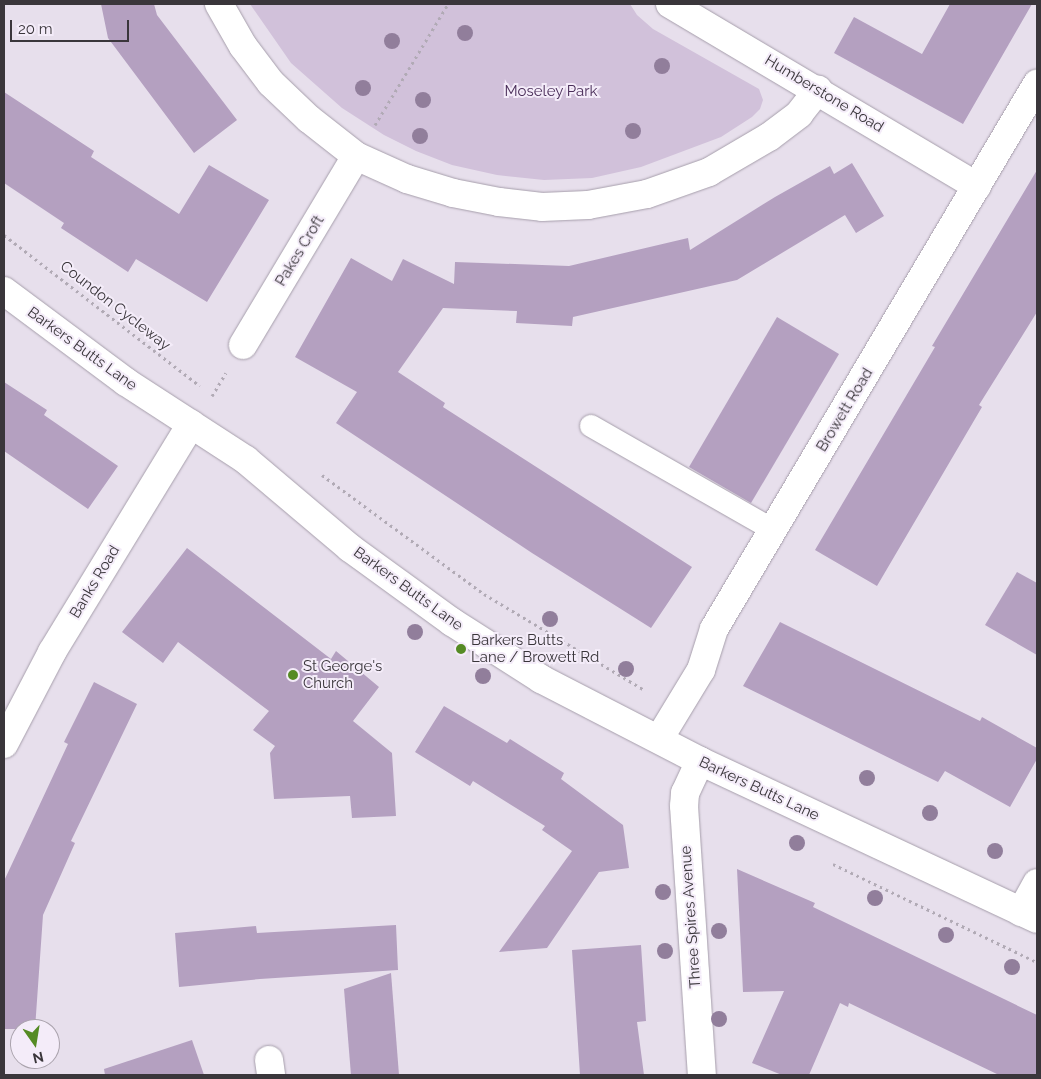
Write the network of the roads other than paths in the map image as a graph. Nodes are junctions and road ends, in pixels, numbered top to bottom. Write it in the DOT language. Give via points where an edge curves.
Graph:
graph roads {
  1 [pos="219,4"];
  2 [pos="670,4"];
  3 [pos="1037,84"];
  4 [pos="818,90"];
  5 [pos="356,156"];
  6 [pos="977,186"];
  7 [pos="4,291"];
  8 [pos="243,345"];
  9 [pos="192,424"];
  10 [pos="591,426"];
  11 [pos="773,530"];
  12 [pos="659,739"];
  13 [pos="4,744"];
  14 [pos="700,761"];
  15 [pos="1037,883"];
  16 [pos="1029,916"];
  17 [pos="702,1075"];
  1 -- 5 [label="street" via="271,83 309,119"];
  2 -- 4 [label="street, Humberstone Road"];
  3 -- 6 [label="street, Browett Road"];
  4 -- 5 [label="street" via="799,114 769,137 709,172 647,194 588,205 542,206 452,193 407,179"];
  4 -- 6 [label="street, Humberstone Road"];
  5 -- 8 [label="street, Pakes Croft"];
  6 -- 11 [label="street, Browett Road"];
  7 -- 9 [label="street, Barkers Butts Lane" via="126,382"];
  9 -- 12 [label="street, Barkers Butts Lane" via="246,460 350,548 452,622 541,680"];
  9 -- 13 [label="street, Banks Road" via="52,652"];
  10 -- 11 [label="lane"];
  11 -- 12 [label="street, Browett Road" via="714,628 702,670"];
  12 -- 14 [label="street, Barkers Butts Lane"];
  14 -- 16 [label="street, Barkers Butts Lane"];
  14 -- 17 [label="street, Three Spires Avenue" via="685,793 684,806"];
  15 -- 16 [label="street"];
}
